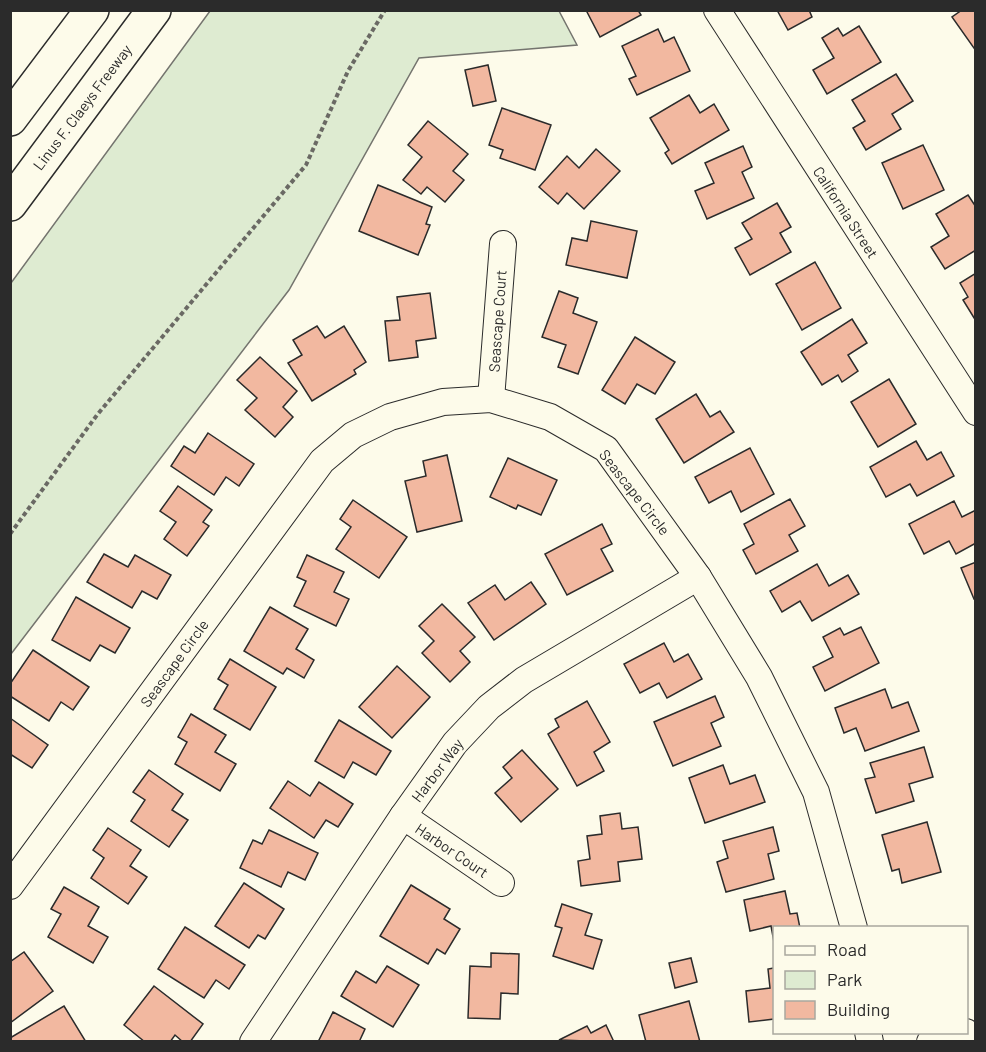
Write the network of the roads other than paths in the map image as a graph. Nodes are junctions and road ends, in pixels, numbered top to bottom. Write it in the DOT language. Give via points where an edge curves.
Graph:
graph roads {
  1 [pos="92,10"];
  2 [pos="154,10"];
  3 [pos="717,10"];
  4 [pos="10,119"];
  5 [pos="10,204"];
  6 [pos="503,244"];
  7 [pos="491,399"];
  8 [pos="975,412"];
  9 [pos="699,577"];
  10 [pos="403,816"];
  11 [pos="501,883"];
  12 [pos="10,886"];
  13 [pos="854,926"];
  14 [pos="958,1034"];
  15 [pos="253,1041"];
  16 [pos="930,1041"];
  1 -- 4 [label="highway"];
  2 -- 5 [label="highway, Linus F. Claeys Freeway"];
  3 -- 8 [label="street, California Street"];
  6 -- 7 [label="street, Seascape Court"];
  7 -- 9 [label="street, Seascape Circle" via="550,417 606,449"];
  7 -- 12 [label="street, Seascape Circle" via="443,402 390,417 353,435 322,461"];
  9 -- 10 [label="street, Harbor Way" via="524,680 489,707 454,743"];
  9 -- 13 [label="street, Seascape Circle" via="759,676 816,792"];
  10 -- 11 [label="street, Harbor Court"];
  10 -- 15 [label="street, Harbor Way"];
  14 -- 16 [label="street"];
}
